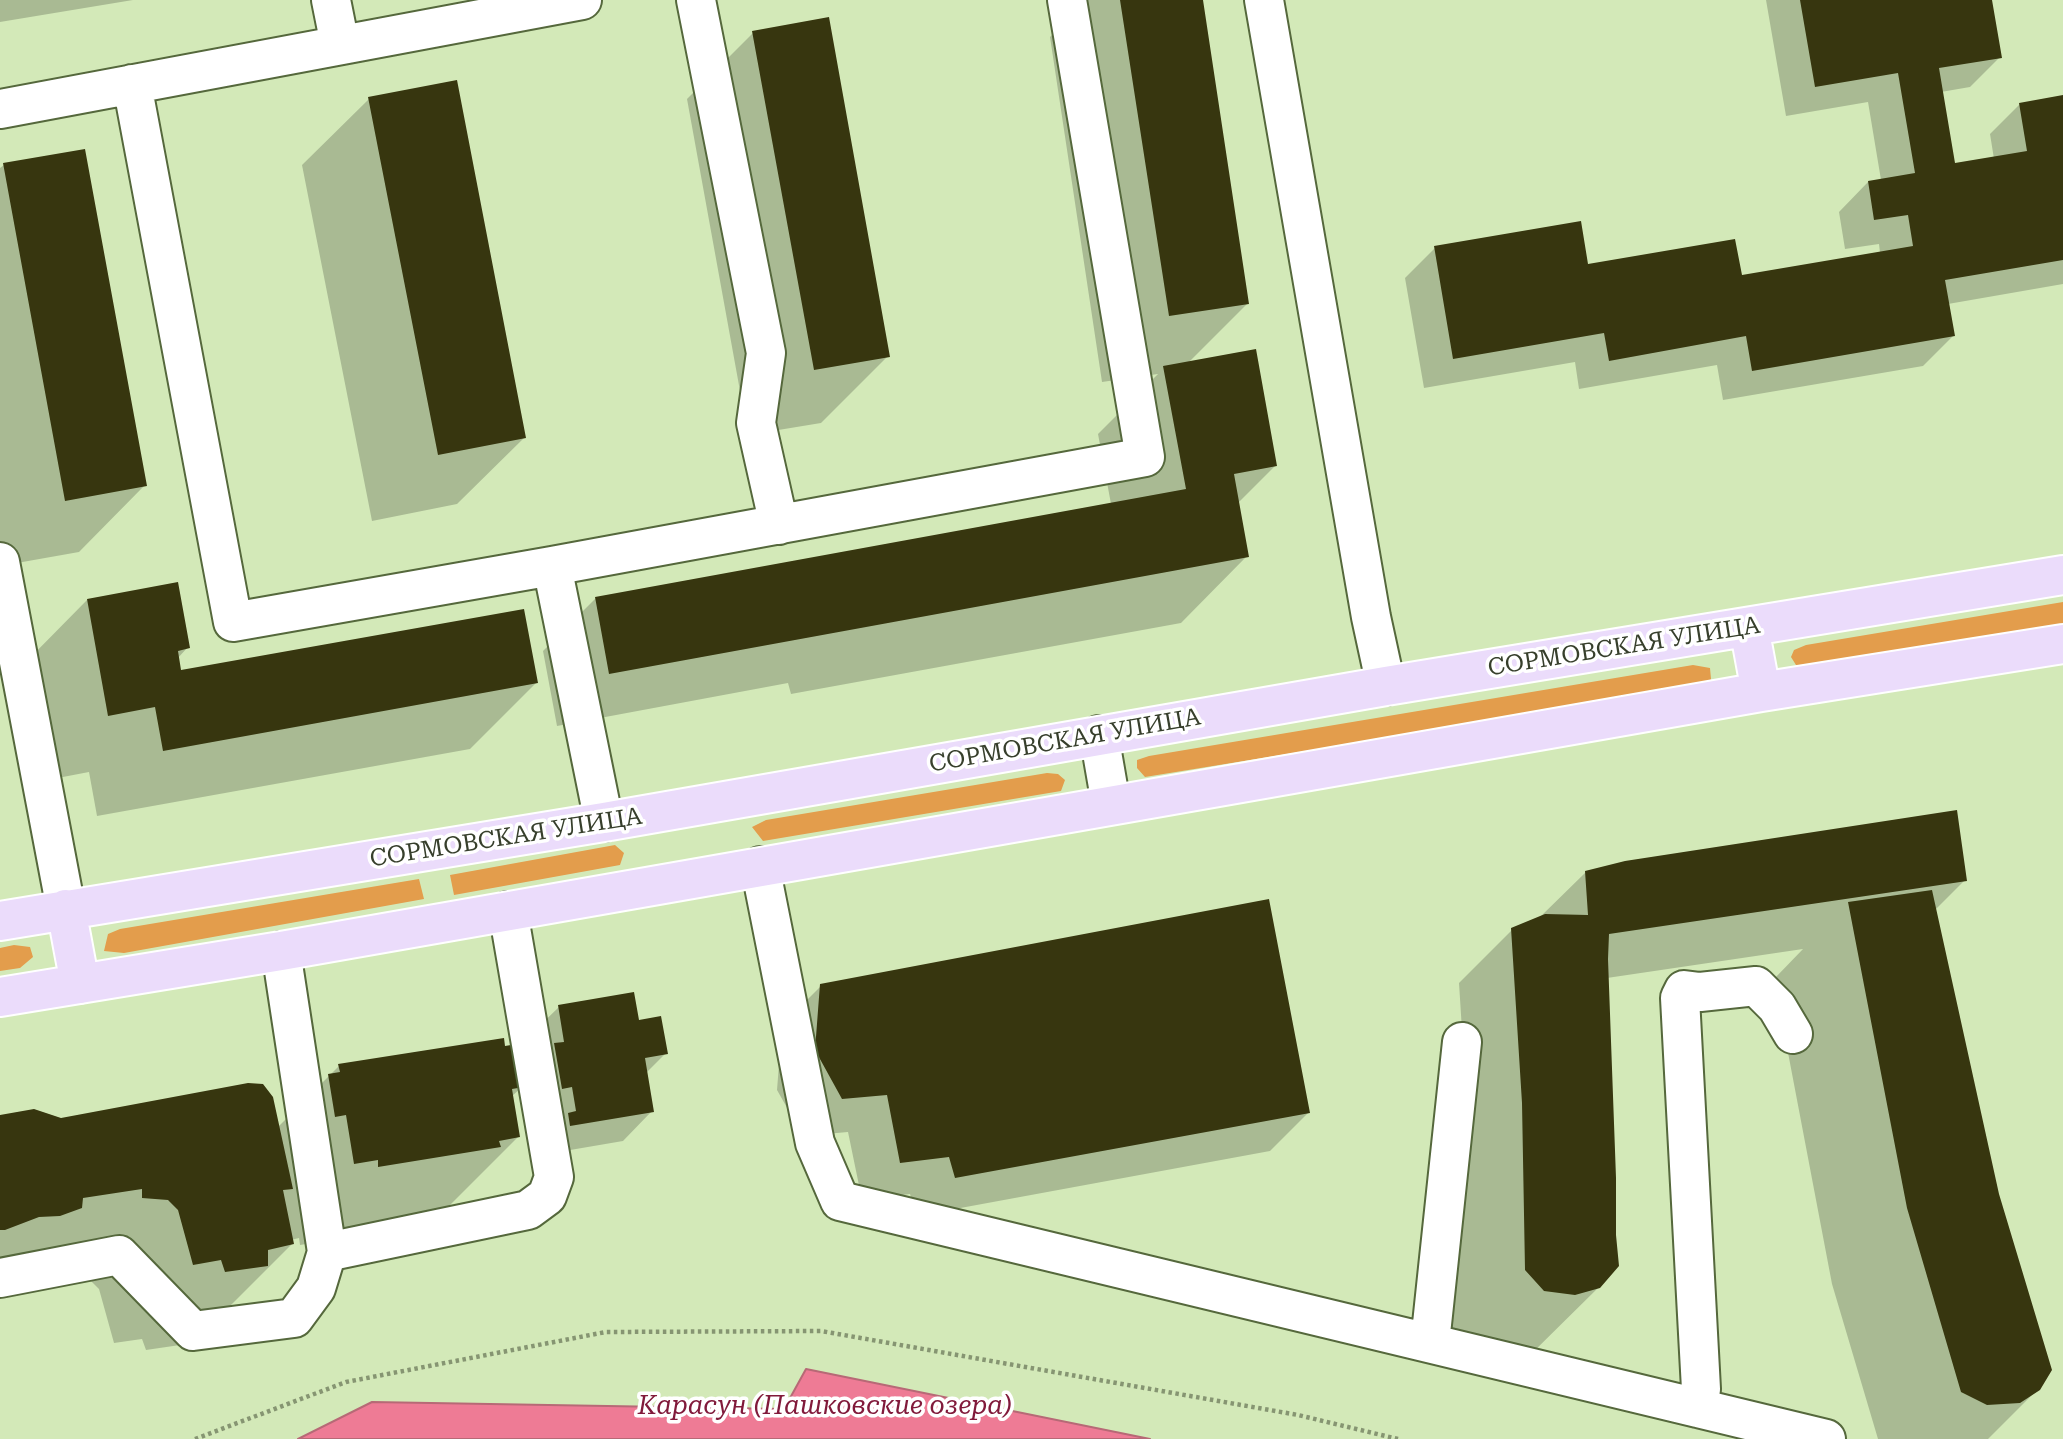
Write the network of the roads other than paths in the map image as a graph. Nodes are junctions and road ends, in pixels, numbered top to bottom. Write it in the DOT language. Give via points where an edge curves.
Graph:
graph roads {
  1 [pos="331,0"];
  2 [pos="582,0"];
  3 [pos="696,0"];
  4 [pos="1067,0"];
  5 [pos="1264,0"];
  6 [pos="340,45"];
  7 [pos="132,85"];
  8 [pos="0,109"];
  9 [pos="779,525"];
  10 [pos="0,562"];
  11 [pos="552,566"];
  12 [pos="2063,575"];
  13 [pos="1749,627"];
  14 [pos="2063,644"];
  15 [pos="1386,686"];
  16 [pos="1762,692"];
  17 [pos="1099,735"];
  18 [pos="1111,804"];
  19 [pos="604,822"];
  20 [pos="760,866"];
  21 [pos="66,909"];
  22 [pos="508,911"];
  23 [pos="0,921"];
  24 [pos="281,951"];
  25 [pos="80,984"];
  26 [pos="0,998"];
  27 [pos="1793,1034"];
  28 [pos="1462,1042"];
  29 [pos="327,1252"];
  30 [pos="0,1278"];
  31 [pos="1430,1343"];
  32 [pos="1697,1408"];
  33 [pos="1826,1439"];
  1 -- 6 [label="lane"];
  2 -- 6 [label="lane"];
  3 -- 9 [label="lane" via="766,352 756,423"];
  4 -- 9 [label="lane" via="1145,457"];
  5 -- 15 [label="lane"];
  6 -- 7 [label="lane"];
  7 -- 8 [label="lane"];
  7 -- 11 [label="lane" via="233,622"];
  9 -- 11 [label="lane"];
  10 -- 21 [label="lane"];
  11 -- 19 [label="lane"];
  12 -- 13 [label="main road, СОРМОВСКАЯ УЛИЦА"];
  13 -- 15 [label="main road, СОРМОВСКАЯ УЛИЦА"];
  13 -- 16 [label="main road"];
  14 -- 16 [label="main road"];
  15 -- 17 [label="main road, СОРМОВСКАЯ УЛИЦА"];
  16 -- 18 [label="main road"];
  17 -- 18 [label="lane"];
  17 -- 19 [label="main road, СОРМОВСКАЯ УЛИЦА"];
  18 -- 20 [label="main road"];
  19 -- 21 [label="main road, СОРМОВСКАЯ УЛИЦА"];
  20 -- 22 [label="main road"];
  20 -- 31 [label="lane" via="814,1143 840,1201"];
  21 -- 23 [label="main road, СОРМОВСКАЯ УЛИЦА"];
  21 -- 25 [label="main road"];
  22 -- 24 [label="main road"];
  22 -- 29 [label="lane" via="554,1177 547,1196 528,1210"];
  24 -- 25 [label="main road"];
  24 -- 29 [label="lane"];
  25 -- 26 [label="main road"];
  27 -- 32 [label="lane" via="1777,1007 1756,986 1684,990 1680,998 1701,1389"];
  28 -- 31 [label="lane"];
  29 -- 30 [label="lane" via="316,1288 294,1318 193,1331 119,1255"];
  31 -- 32 [label="lane"];
  32 -- 33 [label="lane"];
}
